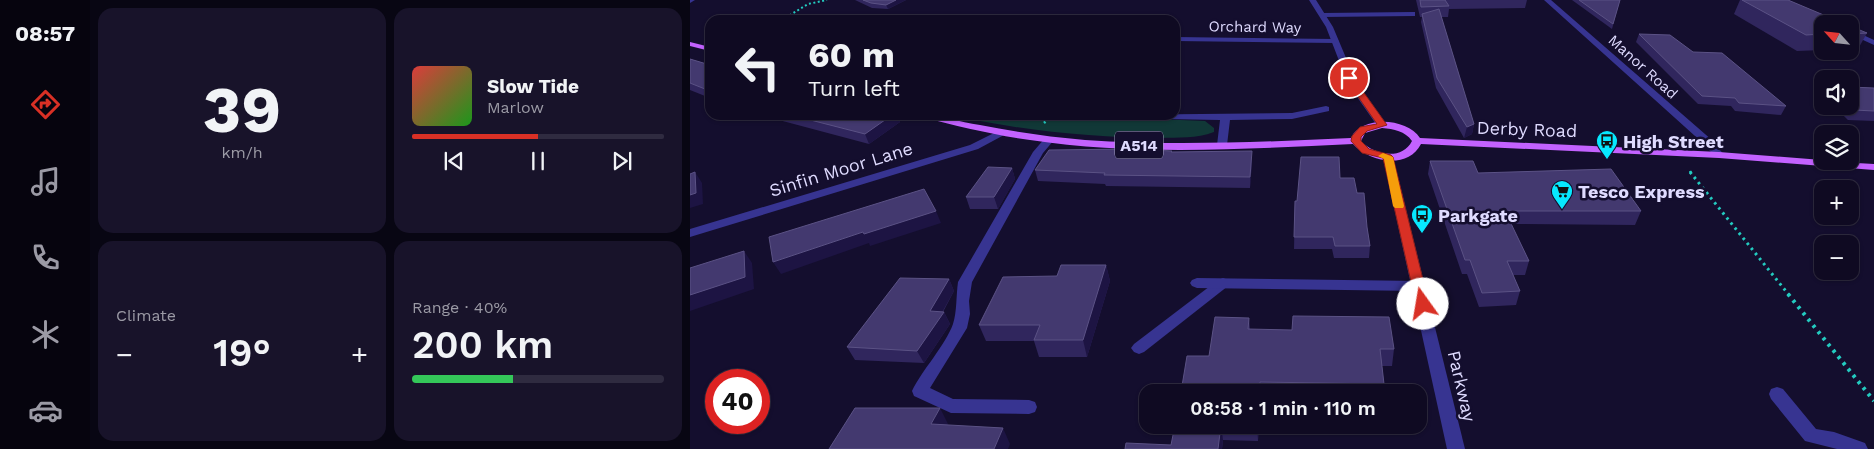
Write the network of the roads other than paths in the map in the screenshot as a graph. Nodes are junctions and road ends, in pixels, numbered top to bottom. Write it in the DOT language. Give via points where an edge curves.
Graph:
graph roads {
  1 [pos="1312,0"];
  2 [pos="1547,0"];
  3 [pos="1412,14"];
  4 [pos="1323,15"];
  5 [pos="1859,36"];
  6 [pos="1180,39"];
  7 [pos="1335,41"];
  8 [pos="1874,43"];
  9 [pos="690,44"];
  10 [pos="705,48"];
  11 [pos="1326,110"];
  12 [pos="1180,116"];
  13 [pos="1225,117"];
  14 [pos="948,120"];
  15 [pos="1382,125"];
  16 [pos="1000,133"];
  17 [pos="1048,140"];
  18 [pos="1356,141"];
  19 [pos="1417,141"];
  20 [pos="1222,145"];
  21 [pos="1719,155"];
  22 [pos="1388,157"];
  23 [pos="1874,167"];
  24 [pos="690,233"];
  25 [pos="1198,283"];
  26 [pos="1223,283"];
  27 [pos="1419,286"];
  28 [pos="1140,348"];
  29 [pos="1777,394"];
  30 [pos="1029,407"];
  31 [pos="1456,449"];
  32 [pos="1859,449"];
  1 -- 4 [label="street"];
  2 -- 21 [label="street, Manor Road"];
  3 -- 4 [label="street"];
  4 -- 7 [label="street"];
  5 -- 8 [label="street"];
  6 -- 7 [label="street, Orchard Way"];
  7 -- 15 [label="street" via="1353,86"];
  9 -- 10 [label="main road"];
  11 -- 13 [label="street" via="1292,116"];
  12 -- 13 [label="street"];
  13 -- 20 [label="street"];
  14 -- 16 [label="main road, A514"];
  15 -- 18 [label="main road" via="1364,129 1356,136"];
  15 -- 19 [label="main road" via="1411,133"];
  16 -- 17 [label="main road, A514"];
  16 -- 24 [label="street, Sinfin Moor Lane" via="974,147"];
  17 -- 20 [label="main road, A514" via="1118,145"];
  17 -- 30 [label="street" via="1038,152 965,282 959,328 920,391 951,406"];
  18 -- 20 [label="main road, A514"];
  18 -- 22 [label="main road" via="1366,151"];
  19 -- 21 [label="main road, Derby Road"];
  19 -- 22 [label="main road" via="1416,148 1410,153"];
  21 -- 23 [label="main road, Derby Road"];
  22 -- 27 [label="street, Parkway"];
  25 -- 26 [label="street"];
  26 -- 27 [label="street"];
  26 -- 28 [label="street"];
  27 -- 31 [label="street, Parkway"];
  29 -- 32 [label="street" via="1811,436"];
}
